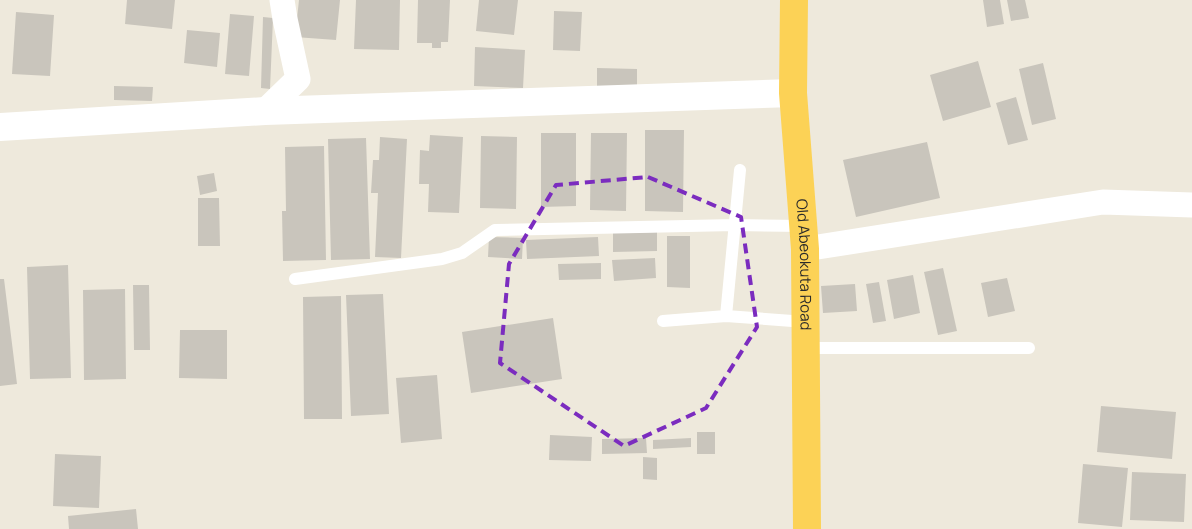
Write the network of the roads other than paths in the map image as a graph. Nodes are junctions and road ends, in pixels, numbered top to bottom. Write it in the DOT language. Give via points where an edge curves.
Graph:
graph roads {
  1 [pos="282,0"];
  2 [pos="794,0"];
  3 [pos="793,93"];
  4 [pos="265,111"];
  5 [pos="0,127"];
  6 [pos="740,170"];
  7 [pos="1192,205"];
  8 [pos="735,225"];
  9 [pos="805,237"];
  10 [pos="295,279"];
  11 [pos="726,316"];
  12 [pos="663,322"];
  13 [pos="806,335"];
  14 [pos="1029,348"];
  15 [pos="808,529"];
  1 -- 4 [label="street" via="298,78"];
  2 -- 3 [label="highway, Old Abeokuta Road"];
  3 -- 4 [label="street"];
  3 -- 9 [label="highway, Old Abeokuta Road"];
  4 -- 5 [label="street"];
  6 -- 8 [label="lane"];
  7 -- 9 [label="street" via="1102,202"];
  8 -- 9 [label="lane"];
  8 -- 10 [label="lane" via="495,230 462,253 442,259"];
  8 -- 11 [label="lane"];
  9 -- 13 [label="highway, Old Abeokuta Road"];
  11 -- 12 [label="lane"];
  11 -- 13 [label="lane"];
  13 -- 14 [label="lane"];
  13 -- 15 [label="highway, Old Abeokuta Road"];
}
